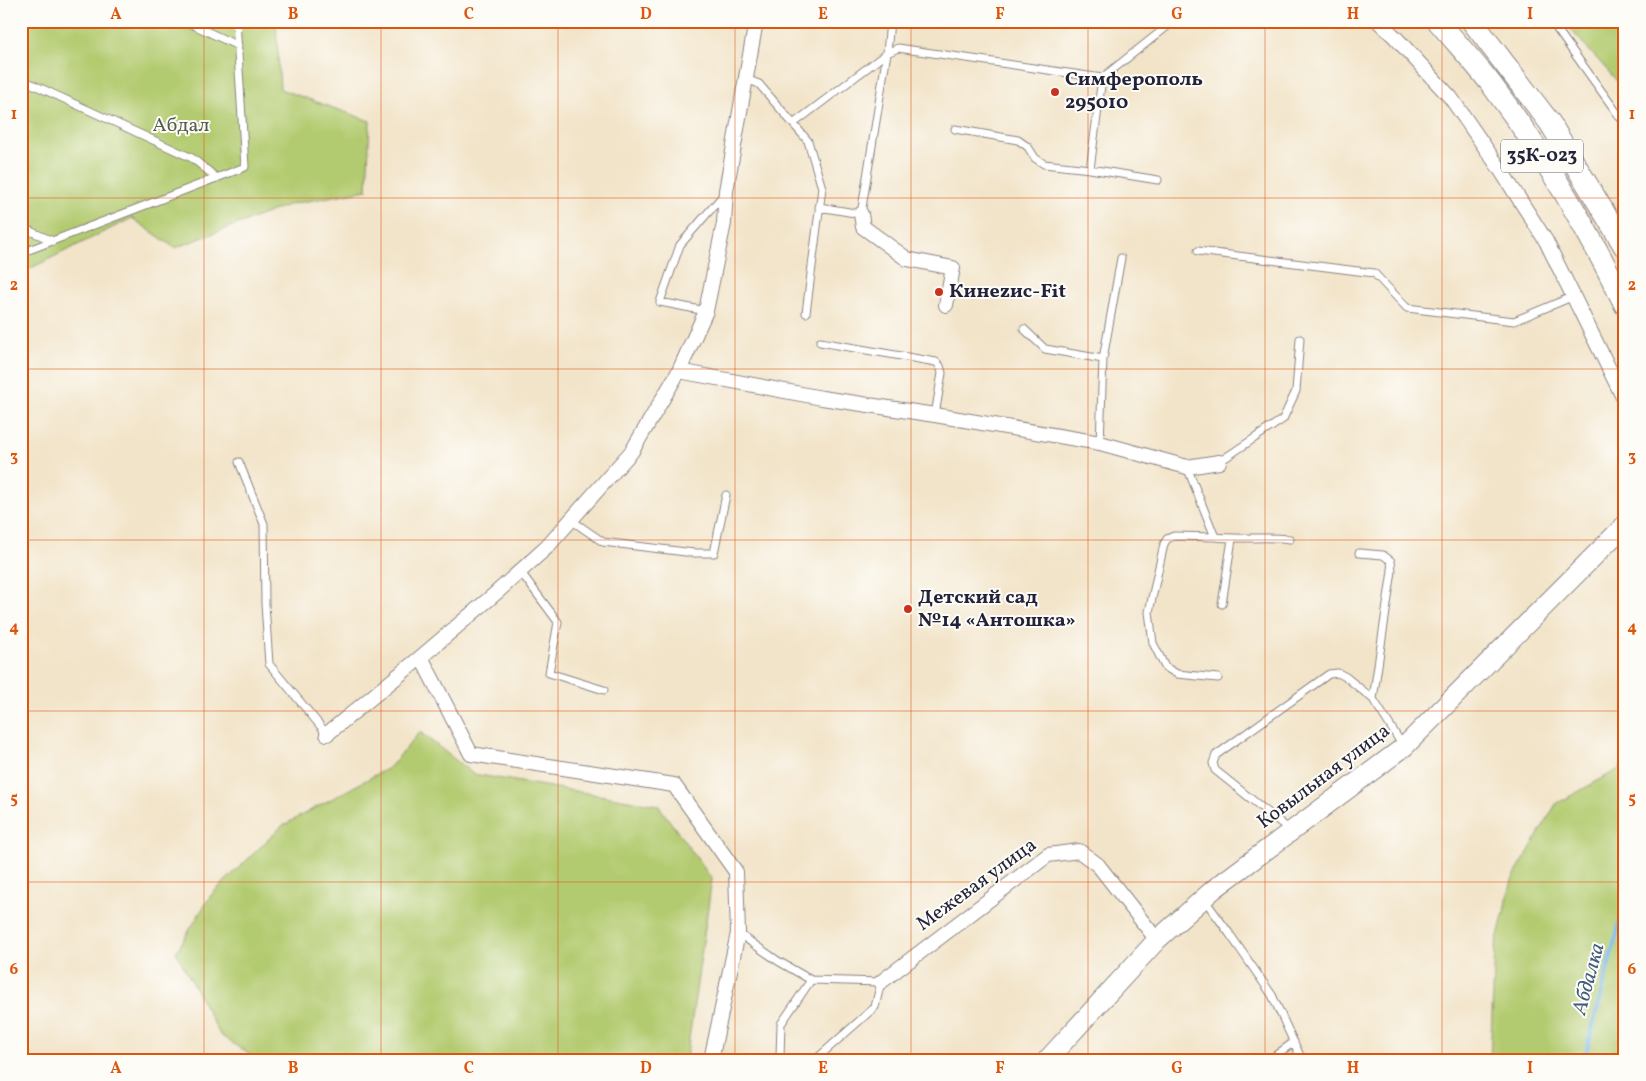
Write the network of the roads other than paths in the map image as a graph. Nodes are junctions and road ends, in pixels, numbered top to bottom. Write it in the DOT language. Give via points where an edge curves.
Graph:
graph roads {
  1 [pos="185,21"];
  2 [pos="236,21"];
  3 [pos="756,21"];
  4 [pos="890,21"];
  5 [pos="1174,21"];
  6 [pos="1378,21"];
  7 [pos="1438,21"];
  8 [pos="1472,21"];
  9 [pos="1550,21"];
  10 [pos="238,46"];
  11 [pos="887,54"];
  12 [pos="1102,78"];
  13 [pos="21,79"];
  14 [pos="746,79"];
  15 [pos="793,124"];
  16 [pos="1625,124"];
  17 [pos="955,129"];
  18 [pos="1090,170"];
  19 [pos="217,178"];
  20 [pos="1158,180"];
  21 [pos="726,191"];
  22 [pos="819,207"];
  23 [pos="861,214"];
  24 [pos="21,227"];
  25 [pos="52,241"];
  26 [pos="1625,247"];
  27 [pos="1198,251"];
  28 [pos="21,253"];
  29 [pos="1121,258"];
  30 [pos="1574,296"];
  31 [pos="946,305"];
  32 [pos="1625,305"];
  33 [pos="706,311"];
  34 [pos="806,313"];
  35 [pos="1024,329"];
  36 [pos="1300,339"];
  37 [pos="820,342"];
  38 [pos="1103,359"];
  39 [pos="679,370"];
  40 [pos="1625,401"];
  41 [pos="935,415"];
  42 [pos="1100,443"];
  43 [pos="239,462"];
  44 [pos="1219,462"];
  45 [pos="1187,467"];
  46 [pos="726,495"];
  47 [pos="571,520"];
  48 [pos="1625,525"];
  49 [pos="1216,537"];
  50 [pos="1232,539"];
  51 [pos="1290,539"];
  52 [pos="1358,553"];
  53 [pos="520,571"];
  54 [pos="1222,604"];
  55 [pos="421,657"];
  56 [pos="1218,678"];
  57 [pos="604,690"];
  58 [pos="1374,699"];
  59 [pos="327,734"];
  60 [pos="1404,747"];
  61 [pos="1292,831"];
  62 [pos="1204,899"];
  63 [pos="738,933"];
  64 [pos="1157,940"];
  65 [pos="811,980"];
  66 [pos="881,982"];
  67 [pos="1294,1042"];
  68 [pos="711,1060"];
  69 [pos="783,1060"];
  70 [pos="815,1060"];
  71 [pos="1047,1060"];
  72 [pos="1269,1060"];
  73 [pos="1302,1060"];
  1 -- 10 [label="lane"];
  2 -- 10 [label="lane"];
  3 -- 14 [label="street"];
  4 -- 11 [label="lane"];
  5 -- 12 [label="lane"];
  6 -- 30 [label="street" via="1451,98 1546,241"];
  7 -- 32 [label="main road, 35К-023" via="1493,87 1551,169"];
  8 -- 26 [label="main road, 35К-023" via="1550,123"];
  9 -- 16 [label="lane"];
  10 -- 19 [label="lane" via="245,167"];
  11 -- 12 [label="lane" via="898,48"];
  11 -- 15 [label="lane"];
  11 -- 23 [label="lane"];
  12 -- 18 [label="lane"];
  13 -- 19 [label="lane" via="192,158"];
  14 -- 15 [label="lane" via="759,84"];
  14 -- 21 [label="street"];
  15 -- 22 [label="lane" via="808,141 822,188"];
  17 -- 18 [label="lane" via="1018,140 1044,164"];
  18 -- 20 [label="lane"];
  19 -- 25 [label="lane"];
  21 -- 33 [label="street" via="724,222"];
  21 -- 33 [label="lane" via="680,245 660,302"];
  22 -- 23 [label="lane"];
  22 -- 34 [label="lane"];
  23 -- 31 [label="street" via="862,227 907,259 953,268"];
  24 -- 25 [label="lane"];
  25 -- 28 [label="lane"];
  27 -- 30 [label="lane" via="1374,273 1407,308 1504,320 1514,321"];
  29 -- 38 [label="lane"];
  30 -- 40 [label="street"];
  33 -- 39 [label="street"];
  35 -- 38 [label="lane" via="1045,349"];
  36 -- 44 [label="lane" via="1296,391 1283,419"];
  37 -- 41 [label="lane" via="936,362 942,373"];
  38 -- 42 [label="lane"];
  39 -- 41 [label="street" via="822,398"];
  39 -- 47 [label="street" via="632,451"];
  41 -- 42 [label="street"];
  42 -- 45 [label="street"];
  43 -- 59 [label="lane" via="264,524 269,664"];
  44 -- 45 [label="street"];
  45 -- 49 [label="lane"];
  46 -- 47 [label="lane" via="714,553 603,542"];
  47 -- 53 [label="street"];
  48 -- 60 [label="street, Ковыльная улица"];
  49 -- 50 [label="lane"];
  49 -- 56 [label="lane" via="1174,536 1167,539 1149,612 1153,643 1165,667 1177,674"];
  50 -- 51 [label="lane"];
  50 -- 54 [label="lane"];
  52 -- 58 [label="lane" via="1383,556 1391,561"];
  53 -- 55 [label="street"];
  53 -- 57 [label="lane" via="558,622 549,673"];
  55 -- 59 [label="street"];
  55 -- 63 [label="street" via="471,754 674,785 736,872"];
  58 -- 60 [label="lane"];
  58 -- 61 [label="lane" via="1346,677 1338,673 1329,674 1216,755 1212,763 1215,770"];
  60 -- 61 [label="street, Ковыльная улица"];
  61 -- 62 [label="street, Ковыльная улица"];
  62 -- 64 [label="street, Ковыльная улица"];
  62 -- 67 [label="lane" via="1272,995"];
  63 -- 65 [label="lane"];
  63 -- 68 [label="street"];
  64 -- 66 [label="street, Межевая улица" via="1098,865 1079,852 1048,855"];
  64 -- 71 [label="street, Ковыльная улица"];
  65 -- 66 [label="lane"];
  65 -- 69 [label="lane" via="781,1024 780,1058"];
  66 -- 70 [label="lane" via="876,1007"];
  67 -- 72 [label="lane"];
  67 -- 73 [label="lane"];
}
